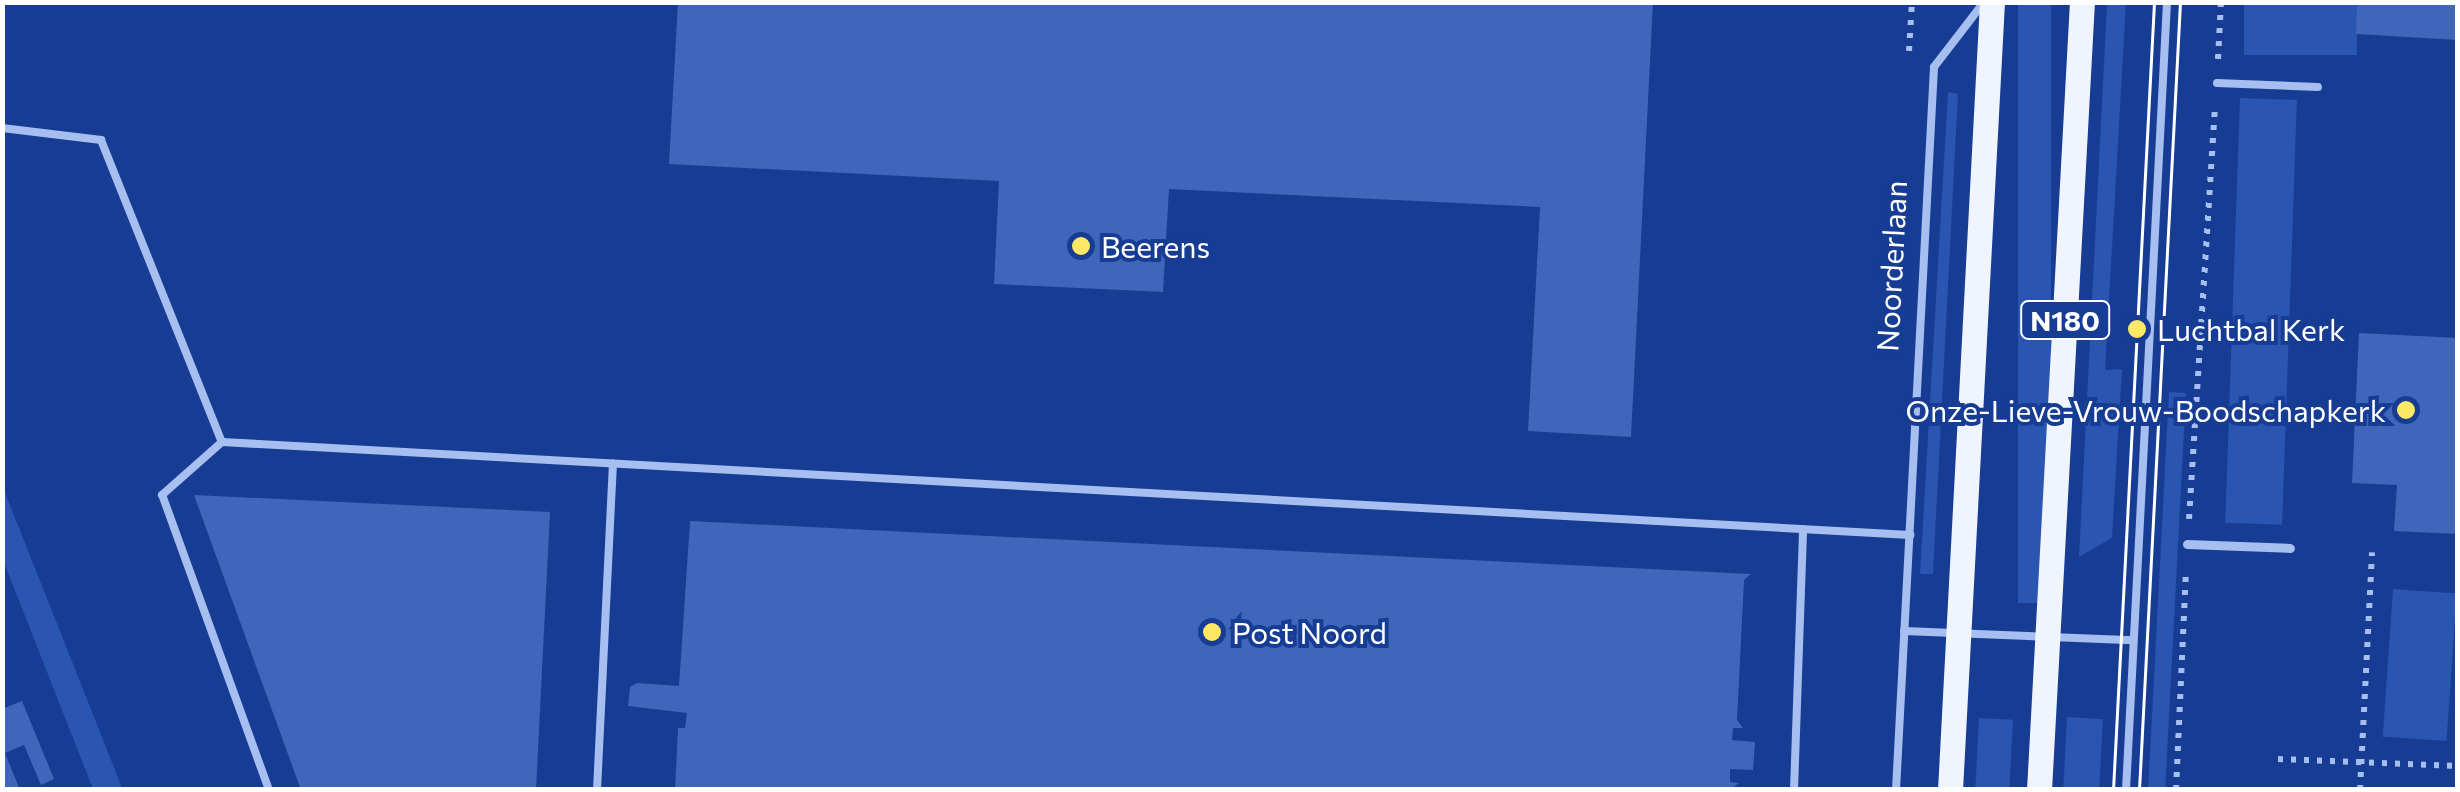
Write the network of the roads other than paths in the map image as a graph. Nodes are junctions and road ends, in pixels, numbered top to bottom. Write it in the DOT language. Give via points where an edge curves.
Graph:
graph roads {
  1 [pos="1988,2"];
  2 [pos="2082,2"];
  3 [pos="2167,2"];
  4 [pos="2217,84"];
  5 [pos="2318,87"];
  6 [pos="2,128"];
  7 [pos="222,442"];
  8 [pos="613,463"];
  9 [pos="1804,529"];
  10 [pos="1910,535"];
  11 [pos="2187,544"];
  12 [pos="2290,548"];
  13 [pos="1904,631"];
  14 [pos="1957,633"];
  15 [pos="2048,637"];
  16 [pos="2133,640"];
  17 [pos="269,790"];
  18 [pos="598,790"];
  19 [pos="1794,790"];
  20 [pos="1896,790"];
  21 [pos="1950,790"];
  22 [pos="2039,790"];
  23 [pos="2126,790"];
  1 -- 10 [label="lane, Noorderlaan" via="1934,67"];
  1 -- 14 [label="main road, Noorderlaan / N180"];
  2 -- 15 [label="main road, N180"];
  3 -- 16 [label="lane"];
  4 -- 5 [label="lane"];
  6 -- 7 [label="lane" via="101,140"];
  7 -- 8 [label="lane"];
  7 -- 17 [label="lane" via="162,495"];
  8 -- 9 [label="lane"];
  8 -- 18 [label="lane"];
  9 -- 10 [label="lane"];
  9 -- 19 [label="lane"];
  10 -- 13 [label="lane, Noorderlaan"];
  11 -- 12 [label="street"];
  13 -- 14 [label="lane"];
  13 -- 20 [label="lane, Noorderlaan"];
  14 -- 15 [label="lane"];
  14 -- 21 [label="main road, Noorderlaan / N180"];
  15 -- 16 [label="lane"];
  15 -- 22 [label="main road, N180"];
  16 -- 23 [label="lane"];
}
